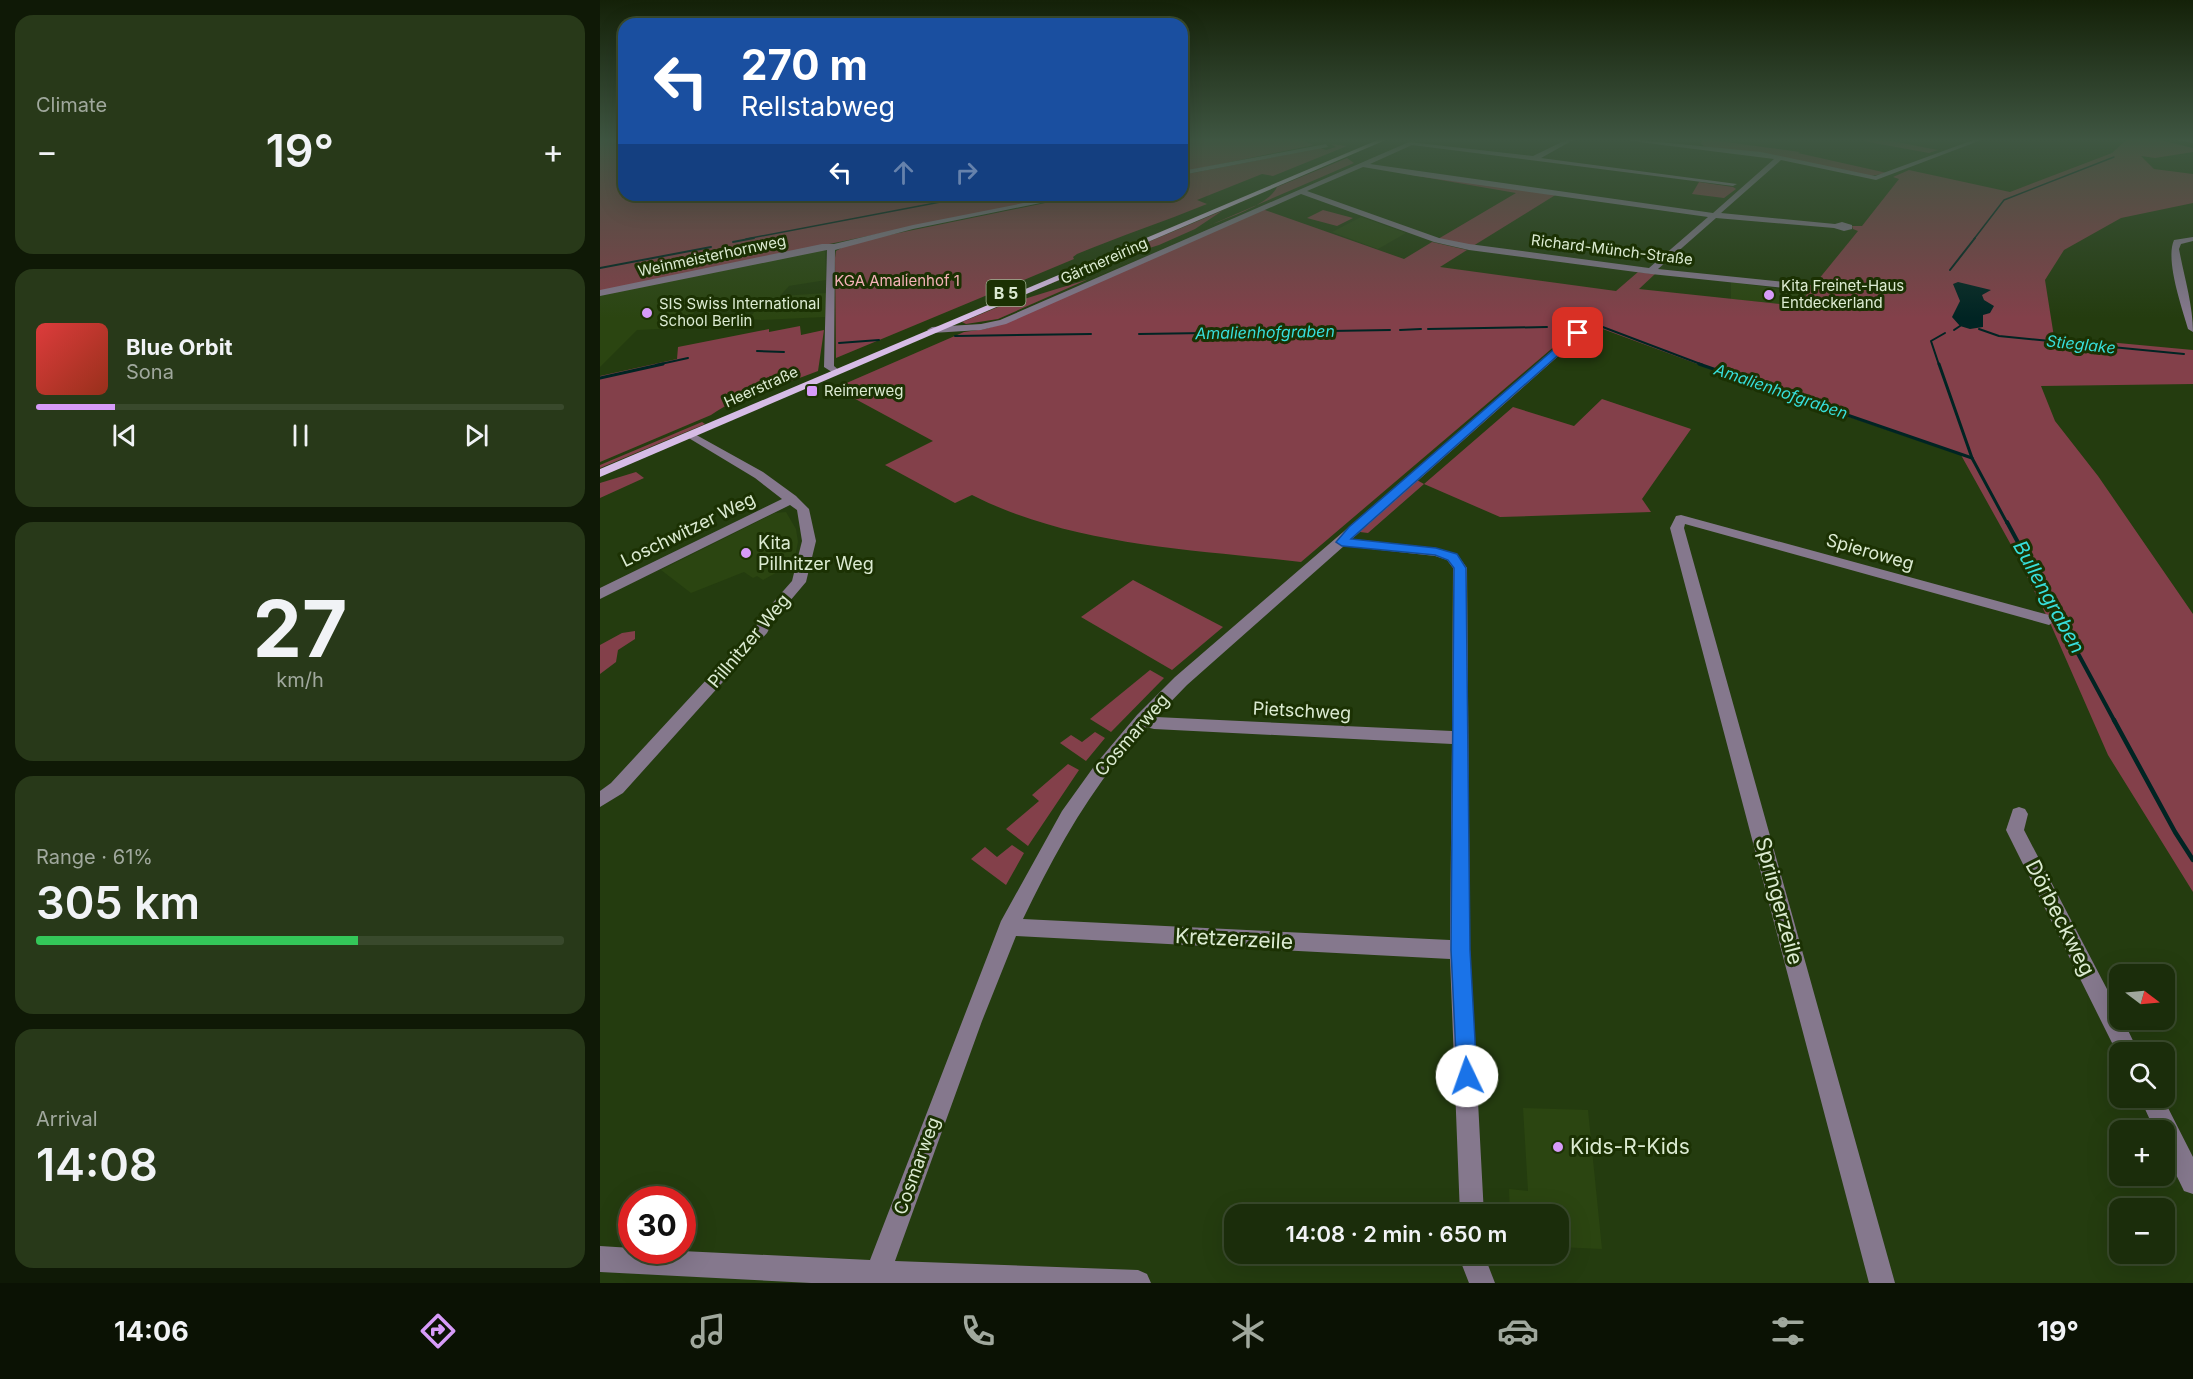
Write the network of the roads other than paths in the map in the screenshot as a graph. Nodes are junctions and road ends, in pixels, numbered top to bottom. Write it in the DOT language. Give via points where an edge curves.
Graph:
graph roads {
  1 [pos="1231,199"];
  2 [pos="1282,199"];
  3 [pos="1322,199"];
  4 [pos="1597,199"];
  5 [pos="1732,199"];
  6 [pos="1045,201"];
  7 [pos="1714,215"];
  8 [pos="1835,226"];
  9 [pos="2193,239"];
  10 [pos="834,247"];
  11 [pos="1651,271"];
  12 [pos="1786,285"];
  13 [pos="600,292"];
  14 [pos="1586,327"];
  15 [pos="933,329"];
  16 [pos="2193,329"];
  17 [pos="835,371"];
  18 [pos="691,435"];
  19 [pos="600,473"];
  20 [pos="792,499"];
  21 [pos="1681,519"];
  22 [pos="1342,542"];
  23 [pos="600,594"];
  24 [pos="2049,620"];
  25 [pos="1143,719"];
  26 [pos="1460,738"];
  27 [pos="600,800"];
  28 [pos="2019,813"];
  29 [pos="1008,927"];
  30 [pos="1460,950"];
  31 [pos="2122,1042"];
  32 [pos="2156,1108"];
  33 [pos="2193,1182"];
  34 [pos="1472,1204"];
  35 [pos="600,1259"];
  36 [pos="1474,1264"];
  37 [pos="876,1278"];
  38 [pos="1138,1283"];
  39 [pos="1482,1283"];
  40 [pos="1882,1283"];
  1 -- 15 [label="main road, Heerstraße / B 5" via="984,302"];
  2 -- 15 [label="street, Gärtnereiring" via="1003,322"];
  3 -- 11 [label="street, Richard-Münch-Straße" via="1439,241"];
  4 -- 7 [label="street"];
  5 -- 7 [label="street"];
  6 -- 10 [label="street, Weinmeisterhornweg"];
  7 -- 8 [label="street"];
  7 -- 11 [label="street"];
  9 -- 16 [label="street" via="2177,242 2176,253"];
  10 -- 13 [label="street, Weinmeisterhornweg"];
  10 -- 17 [label="street" via="829,368"];
  11 -- 12 [label="street, Richard-Münch-Straße"];
  14 -- 22 [label="street, Cosmarweg"];
  15 -- 17 [label="main road, Heerstraße / B 5"];
  17 -- 18 [label="main road, Heerstraße / B 5"];
  18 -- 19 [label="main road, Heerstraße / B 5"];
  18 -- 20 [label="street, Pillnitzer Weg"];
  20 -- 23 [label="street, Loschwitzer Weg"];
  20 -- 27 [label="street, Pillnitzer Weg" via="803,509 809,530 808,553 799,582 728,667 617,788"];
  21 -- 24 [label="street, Spieroweg"];
  21 -- 40 [label="street, Springerzeile" via="1677,528 1697,606"];
  22 -- 25 [label="street, Cosmarweg" via="1181,681"];
  22 -- 26 [label="street" via="1436,552 1458,563"];
  25 -- 26 [label="street, Pietschweg" via="1154,723"];
  25 -- 29 [label="street, Cosmarweg" via="1078,801"];
  26 -- 30 [label="street"];
  28 -- 31 [label="street, Dörbeckweg" via="2015,830"];
  29 -- 30 [label="street, Kretzerzeile"];
  29 -- 37 [label="street, Cosmarweg"];
  30 -- 34 [label="street"];
  32 -- 33 [label="street"];
  35 -- 37 [label="street"];
  36 -- 39 [label="street"];
  37 -- 38 [label="street"];
}
